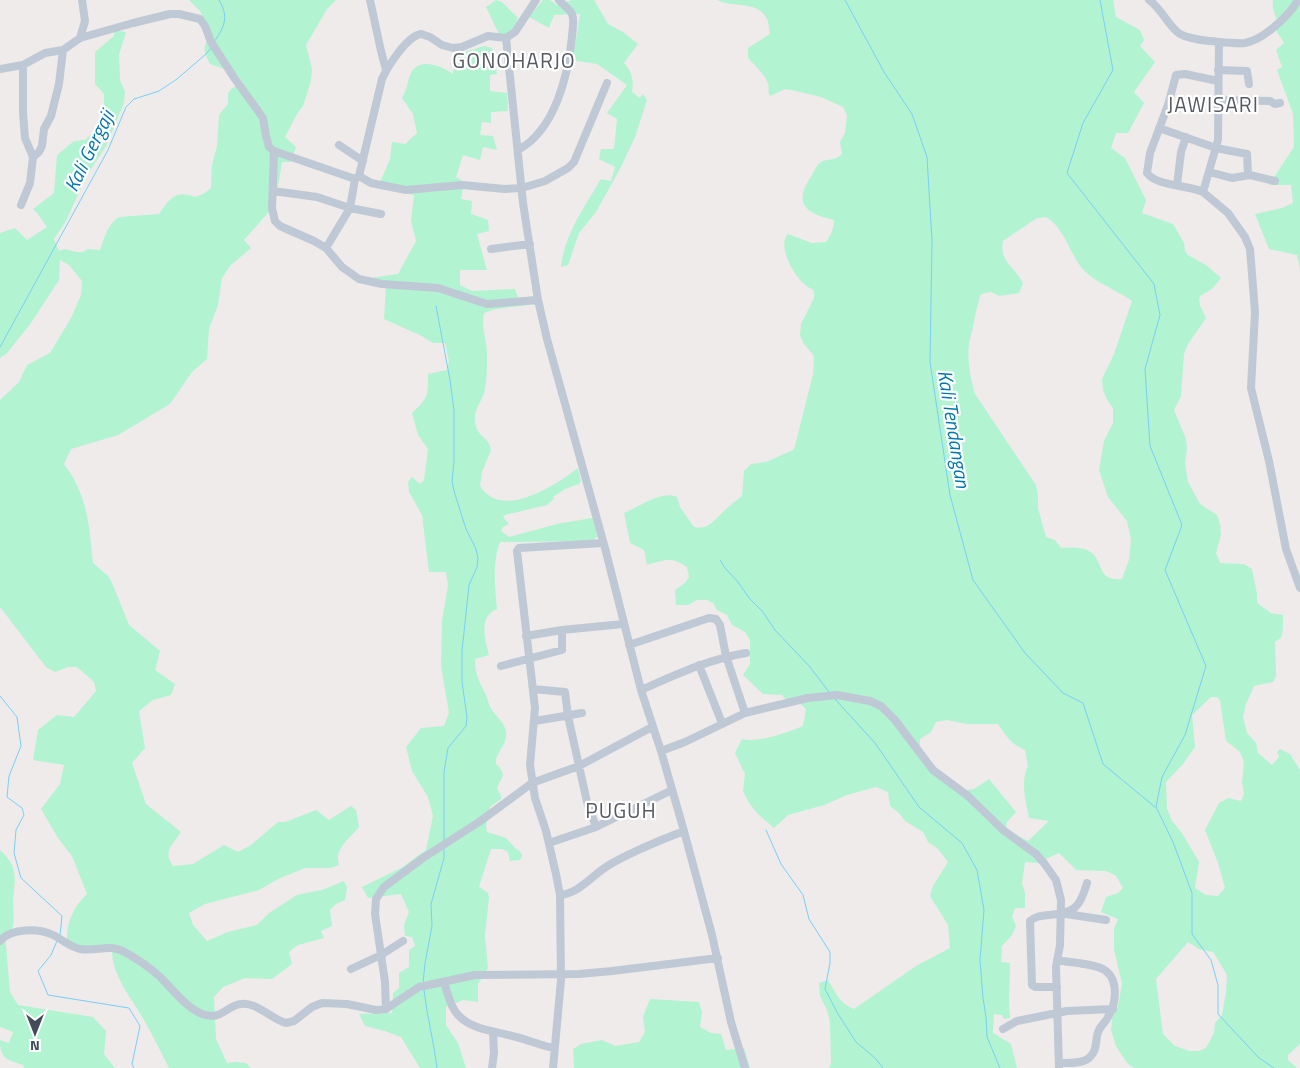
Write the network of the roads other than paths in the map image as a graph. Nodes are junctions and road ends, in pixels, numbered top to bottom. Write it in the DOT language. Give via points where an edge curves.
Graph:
graph roads {
  1 [pos="82,0"];
  2 [pos="370,0"];
  3 [pos="536,0"];
  4 [pos="559,0"];
  5 [pos="1149,0"];
  6 [pos="1298,0"];
  7 [pos="80,38"];
  8 [pos="506,38"];
  9 [pos="1219,42"];
  10 [pos="63,50"];
  11 [pos="22,65"];
  12 [pos="0,69"];
  13 [pos="386,70"];
  14 [pos="1218,70"];
  15 [pos="1218,81"];
  16 [pos="607,83"];
  17 [pos="1249,84"];
  18 [pos="1217,100"];
  19 [pos="1280,103"];
  20 [pos="1159,128"];
  21 [pos="1186,138"];
  22 [pos="339,146"];
  23 [pos="1216,148"];
  24 [pos="518,150"];
  25 [pos="274,152"];
  26 [pos="33,157"];
  27 [pos="362,162"];
  28 [pos="1209,172"];
  29 [pos="1248,175"];
  30 [pos="357,178"];
  31 [pos="1275,181"];
  32 [pos="1177,185"];
  33 [pos="522,188"];
  34 [pos="273,191"];
  35 [pos="1203,192"];
  36 [pos="21,205"];
  37 [pos="350,208"];
  38 [pos="381,214"];
  39 [pos="530,244"];
  40 [pos="326,248"];
  41 [pos="491,249"];
  42 [pos="538,300"];
  43 [pos="603,543"];
  44 [pos="1300,588"];
  45 [pos="623,624"];
  46 [pos="562,630"];
  47 [pos="526,636"];
  48 [pos="629,645"];
  49 [pos="746,653"];
  50 [pos="726,656"];
  51 [pos="528,658"];
  52 [pos="699,665"];
  53 [pos="501,666"];
  54 [pos="533,689"];
  55 [pos="641,690"];
  56 [pos="582,713"];
  57 [pos="745,713"];
  58 [pos="568,716"];
  59 [pos="535,720"];
  60 [pos="722,723"];
  61 [pos="652,728"];
  62 [pos="661,751"];
  63 [pos="579,766"];
  64 [pos="532,783"];
  65 [pos="672,790"];
  66 [pos="596,827"];
  67 [pos="684,831"];
  68 [pos="549,843"];
  69 [pos="1087,883"];
  70 [pos="560,895"];
  71 [pos="1063,914"];
  72 [pos="1106,920"];
  73 [pos="403,940"];
  74 [pos="0,941"];
  75 [pos="381,955"];
  76 [pos="718,958"];
  77 [pos="1057,960"];
  78 [pos="351,970"];
  79 [pos="561,974"];
  80 [pos="444,982"];
  81 [pos="1057,987"];
  82 [pos="386,1009"];
  83 [pos="1113,1009"];
  84 [pos="1058,1012"];
  85 [pos="1003,1029"];
  86 [pos="493,1032"];
  87 [pos="554,1048"];
  88 [pos="1059,1065"];
  89 [pos="492,1068"];
  90 [pos="553,1068"];
  91 [pos="745,1068"];
  1 -- 7 [label="street" via="85,21"];
  2 -- 13 [label="street"];
  3 -- 8 [label="street" via="515,32"];
  4 -- 24 [label="street" via="571,12 574,21 564,79 545,125 535,138"];
  5 -- 9 [label="street" via="1180,33"];
  6 -- 9 [label="street" via="1287,16 1256,38 1244,43"];
  7 -- 10 [label="street"];
  7 -- 25 [label="street" via="170,14 200,19 235,79 263,118 266,136"];
  8 -- 13 [label="street" via="488,36 453,48 417,34"];
  8 -- 24 [label="street"];
  9 -- 14 [label="street"];
  10 -- 11 [label="street" via="45,52"];
  10 -- 26 [label="street" via="54,103 44,129 41,149"];
  11 -- 12 [label="street"];
  11 -- 26 [label="street" via="25,138"];
  13 -- 27 [label="street"];
  14 -- 15 [label="street"];
  14 -- 17 [label="street" via="1247,71"];
  15 -- 18 [label="street"];
  15 -- 20 [label="street" via="1176,75"];
  16 -- 33 [label="street" via="574,162 551,178"];
  18 -- 19 [label="street"];
  18 -- 23 [label="street"];
  20 -- 21 [label="street"];
  20 -- 32 [label="street" via="1148,161 1148,172 1154,179"];
  21 -- 23 [label="street"];
  21 -- 32 [label="street"];
  22 -- 27 [label="street"];
  23 -- 28 [label="street"];
  23 -- 29 [label="street" via="1248,154"];
  24 -- 33 [label="street"];
  25 -- 30 [label="street"];
  25 -- 34 [label="street"];
  26 -- 36 [label="street" via="30,183"];
  27 -- 30 [label="street"];
  28 -- 29 [label="street" via="1232,178"];
  28 -- 35 [label="street"];
  29 -- 31 [label="street"];
  30 -- 33 [label="street" via="406,190 462,186"];
  30 -- 37 [label="street"];
  32 -- 35 [label="street"];
  33 -- 39 [label="street"];
  34 -- 37 [label="street" via="316,197"];
  34 -- 40 [label="street" via="273,215 277,224"];
  35 -- 44 [label="street" via="1228,213 1250,249 1255,312 1250,388 1269,461 1286,549"];
  37 -- 38 [label="street"];
  37 -- 40 [label="street"];
  39 -- 41 [label="street"];
  39 -- 42 [label="street"];
  40 -- 42 [label="street" via="351,274 367,282 438,288 487,304"];
  42 -- 43 [label="street"];
  43 -- 45 [label="street"];
  43 -- 47 [label="street" via="519,548"];
  45 -- 46 [label="street"];
  45 -- 48 [label="street"];
  46 -- 47 [label="street"];
  46 -- 51 [label="street" via="562,650"];
  47 -- 51 [label="street"];
  48 -- 50 [label="street" via="716,618"];
  48 -- 55 [label="street"];
  49 -- 50 [label="street"];
  50 -- 52 [label="street"];
  50 -- 57 [label="street"];
  51 -- 53 [label="street"];
  51 -- 54 [label="street"];
  52 -- 55 [label="street"];
  52 -- 60 [label="street"];
  54 -- 58 [label="street" via="565,692"];
  54 -- 59 [label="street"];
  55 -- 61 [label="street"];
  56 -- 58 [label="street"];
  57 -- 60 [label="street"];
  57 -- 71 [label="street" via="808,698 837,695 880,706 895,720 933,770 1044,863 1056,880"];
  58 -- 59 [label="street"];
  58 -- 63 [label="street"];
  59 -- 64 [label="street" via="530,760"];
  60 -- 62 [label="street"];
  61 -- 62 [label="street"];
  61 -- 63 [label="street"];
  62 -- 65 [label="street"];
  63 -- 64 [label="street"];
  63 -- 66 [label="street"];
  64 -- 68 [label="street"];
  64 -- 75 [label="street" via="384,887 375,908"];
  65 -- 66 [label="street"];
  65 -- 67 [label="street"];
  66 -- 68 [label="street"];
  67 -- 70 [label="street" via="635,851 607,866 575,891"];
  67 -- 76 [label="street"];
  68 -- 70 [label="street"];
  69 -- 71 [label="street" via="1080,901 1073,910"];
  70 -- 79 [label="street"];
  71 -- 72 [label="street"];
  71 -- 77 [label="street"];
  71 -- 81 [label="street" via="1037,916 1030,921 1032,985"];
  73 -- 75 [label="street"];
  74 -- 82 [label="street" via="11,933 34,931 56,936 67,944 85,949 109,947 122,950 158,975 193,1008 209,1016 218,1016 243,1004 286,1023 322,1003"];
  75 -- 78 [label="street"];
  75 -- 82 [label="street"];
  76 -- 79 [label="street" via="612,972"];
  76 -- 91 [label="street" via="731,1022"];
  77 -- 81 [label="street"];
  77 -- 83 [label="street" via="1093,966 1108,973 1114,988"];
  79 -- 80 [label="street" via="475,975"];
  79 -- 87 [label="street"];
  80 -- 82 [label="street" via="418,987"];
  80 -- 86 [label="street" via="458,1015 468,1023"];
  81 -- 84 [label="street"];
  83 -- 84 [label="street"];
  83 -- 88 [label="street" via="1098,1032 1096,1049 1090,1058"];
  84 -- 85 [label="street" via="1016,1022"];
  84 -- 88 [label="street"];
  86 -- 87 [label="street"];
  86 -- 89 [label="street"];
  87 -- 90 [label="street"];
}
